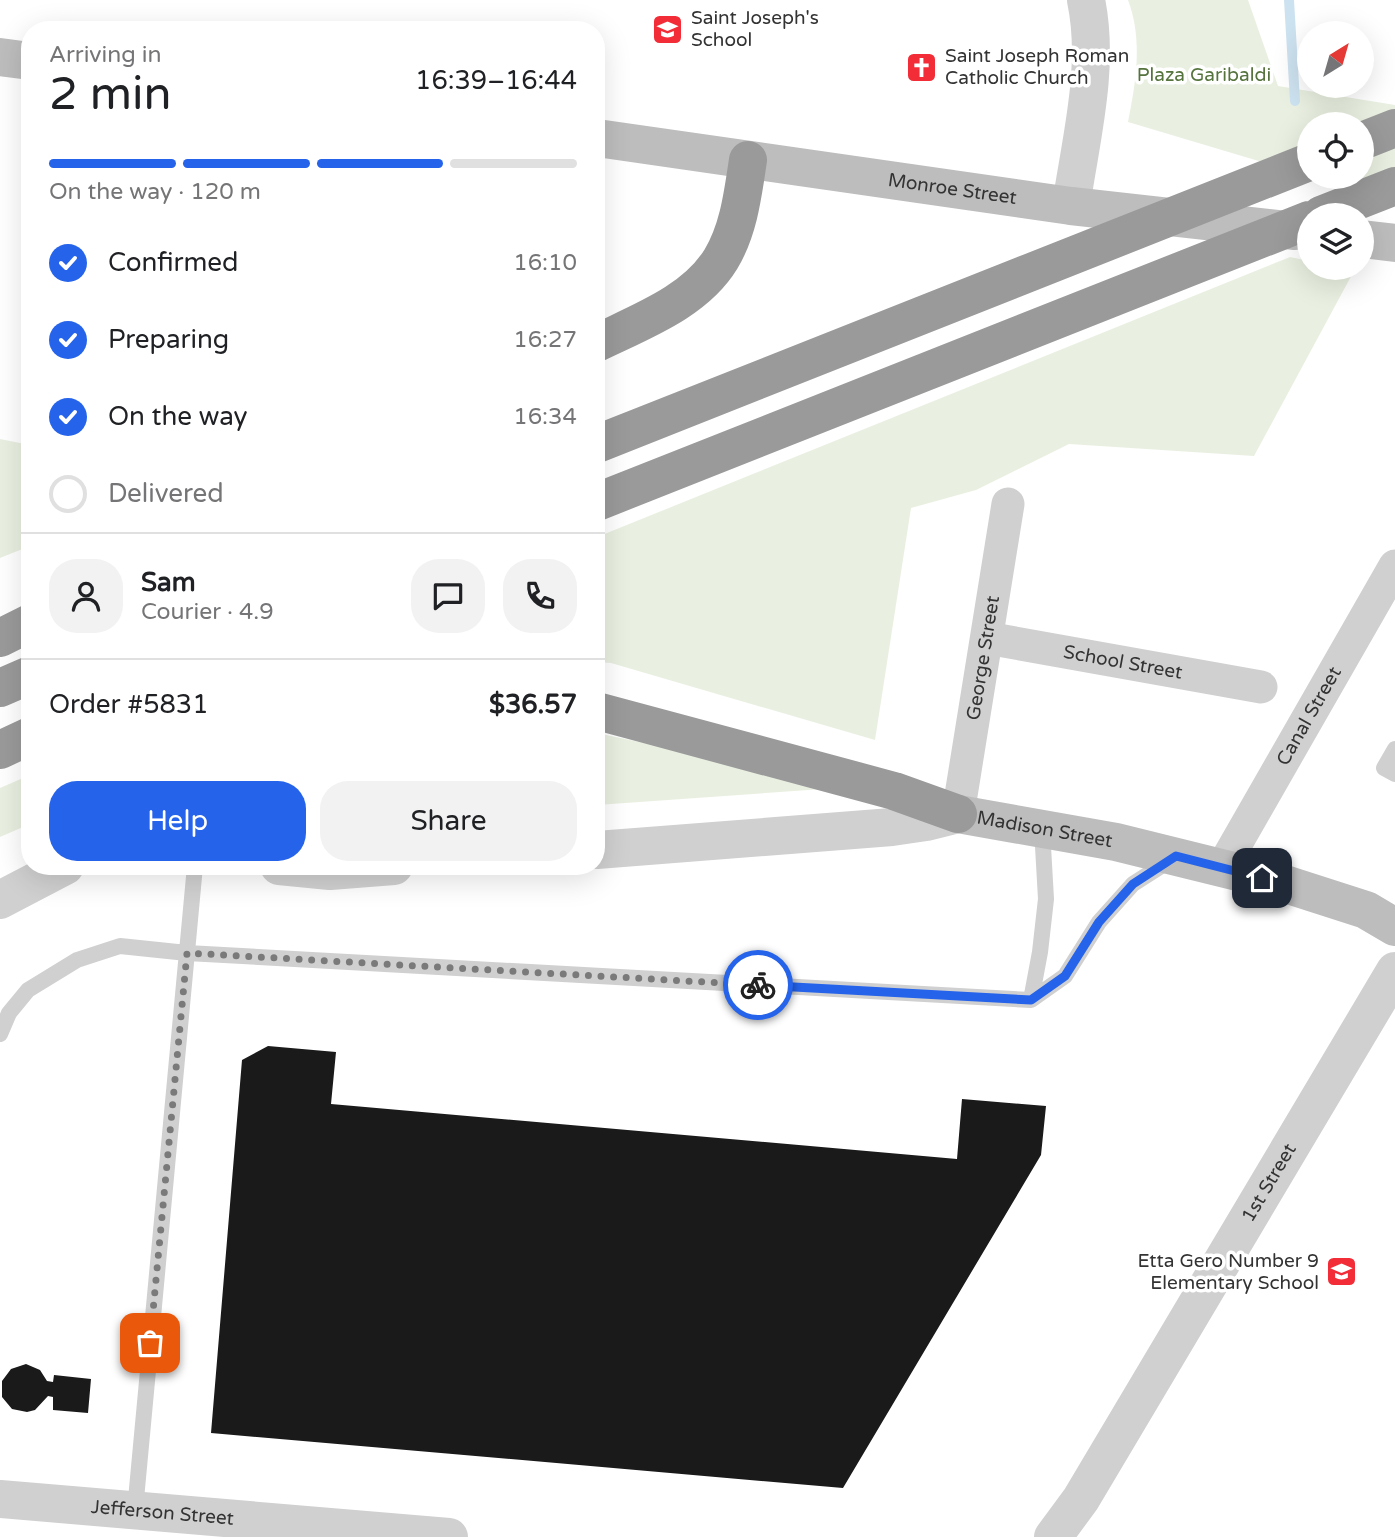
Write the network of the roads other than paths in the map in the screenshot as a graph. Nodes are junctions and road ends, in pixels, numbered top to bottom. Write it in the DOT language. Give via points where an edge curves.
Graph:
graph roads {
  1 [pos="1086,0"];
  2 [pos="0,57"];
  3 [pos="21,60"];
  4 [pos="1395,128"];
  5 [pos="1374,136"];
  6 [pos="605,139"];
  7 [pos="748,160"];
  8 [pos="1297,167"];
  9 [pos="1395,186"];
  10 [pos="1352,203"];
  11 [pos="1071,206"];
  12 [pos="1297,225"];
  13 [pos="1297,232"];
  14 [pos="1374,240"];
  15 [pos="1395,243"];
  16 [pos="605,339"];
  17 [pos="605,441"];
  18 [pos="605,499"];
  19 [pos="1008,504"];
  20 [pos="1395,566"];
  21 [pos="21,628"];
  22 [pos="0,638"];
  23 [pos="987,638"];
  24 [pos="21,679"];
  25 [pos="1261,687"];
  26 [pos="0,688"];
  27 [pos="605,713"];
  28 [pos="21,740"];
  29 [pos="1395,749"];
  30 [pos="0,750"];
  31 [pos="21,768"];
  32 [pos="1389,771"];
  33 [pos="0,776"];
  34 [pos="958,814"];
  35 [pos="1042,829"];
  36 [pos="605,849"];
  37 [pos="1176,856"];
  38 [pos="1222,867"];
  39 [pos="48,875"];
  40 [pos="194,875"];
  41 [pos="0,900"];
  42 [pos="1395,927"];
  43 [pos="187,953"];
  44 [pos="1395,971"];
  45 [pos="1031,1000"];
  46 [pos="0,1034"];
  47 [pos="0,1499"];
  48 [pos="135,1510"];
  49 [pos="449,1537"];
  50 [pos="1053,1537"];
  1 -- 11 [label="street" via="1092,62"];
  2 -- 3 [label="main road"];
  4 -- 5 [label="highway"];
  6 -- 7 [label="main road, Monroe Street"];
  7 -- 11 [label="main road, Monroe Street"];
  7 -- 16 [label="highway" via="742,203 720,259 700,284 676,302"];
  8 -- 17 [label="highway"];
  9 -- 10 [label="highway"];
  11 -- 13 [label="main road, Monroe Street"];
  12 -- 18 [label="highway"];
  14 -- 15 [label="main road"];
  19 -- 23 [label="street, George Street"];
  20 -- 38 [label="street, Canal Street"];
  21 -- 22 [label="highway"];
  23 -- 25 [label="street, School Street"];
  23 -- 34 [label="street, George Street"];
  24 -- 26 [label="highway"];
  27 -- 34 [label="highway" via="894,791"];
  28 -- 30 [label="highway"];
  29 -- 32 [label="lane"];
  31 -- 33 [label="highway"];
  34 -- 35 [label="main road, Madison Street"];
  34 -- 36 [label="street, Madison Street" via="892,827"];
  35 -- 37 [label="main road, Madison Street"];
  35 -- 45 [label="lane" via="1046,899"];
  37 -- 38 [label="main road, Madison Street"];
  37 -- 45 [label="lane" via="1133,884 1099,922 1065,976"];
  38 -- 42 [label="main road, Madison Street" via="1366,910"];
  39 -- 41 [label="street"];
  40 -- 43 [label="lane"];
  43 -- 45 [label="lane"];
  43 -- 46 [label="lane" via="120,946 77,960 28,990 9,1013"];
  43 -- 48 [label="lane"];
  44 -- 50 [label="street, 1st Street" via="1081,1499"];
  47 -- 48 [label="street, Jefferson Street"];
  48 -- 49 [label="street, Jefferson Street"];
}
